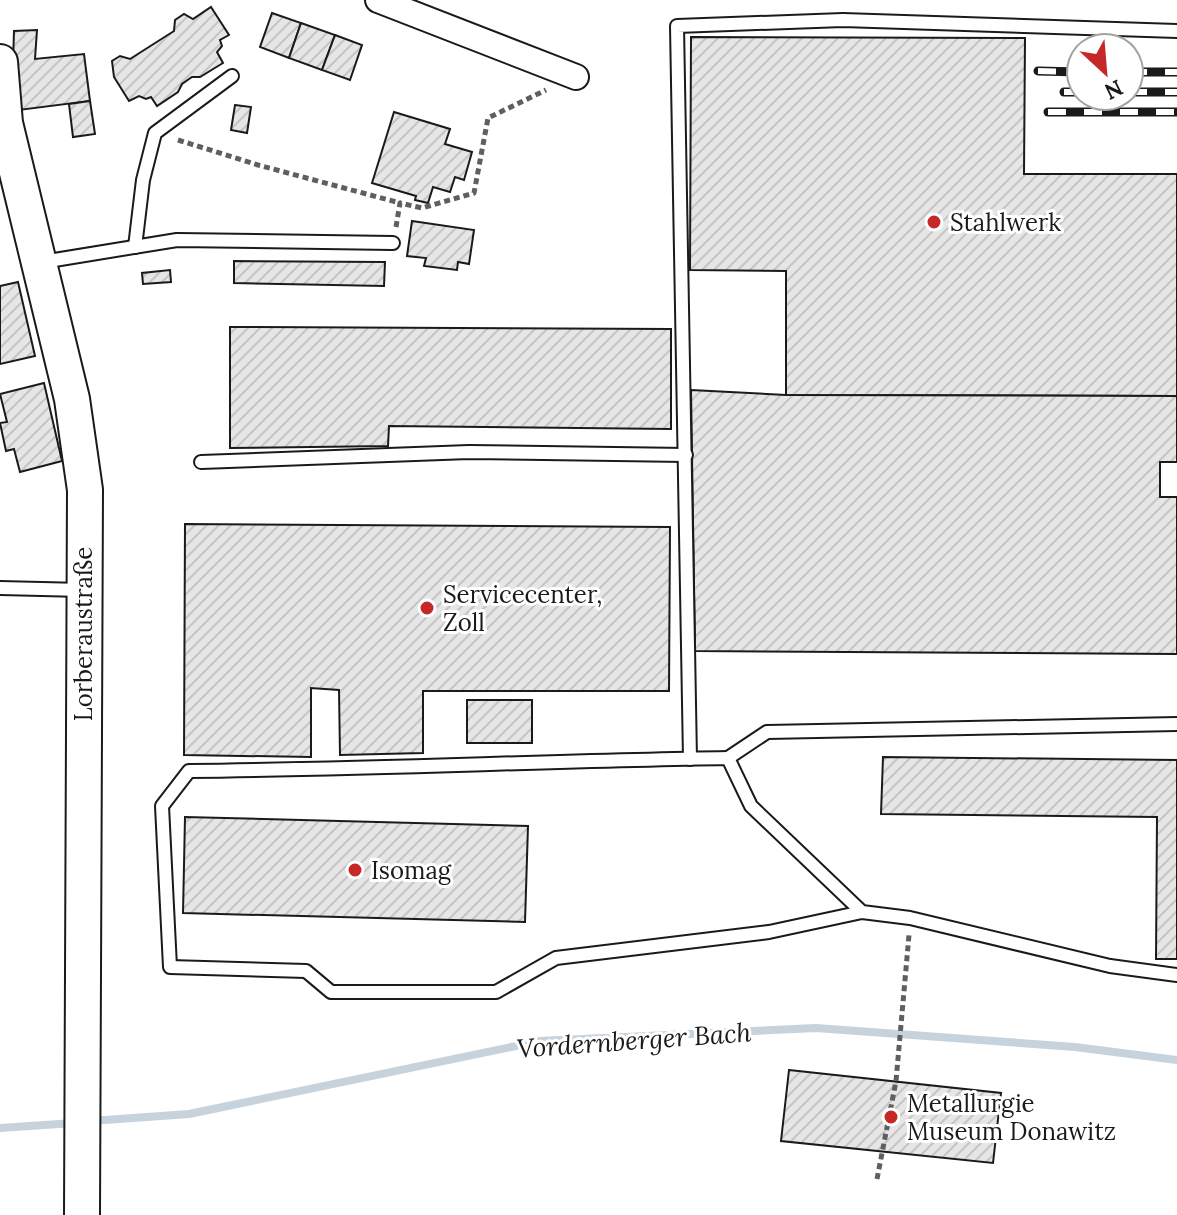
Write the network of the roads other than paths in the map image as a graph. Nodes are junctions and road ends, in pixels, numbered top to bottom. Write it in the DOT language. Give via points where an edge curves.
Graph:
graph roads {
  1 [pos="378,0"];
  2 [pos="1177,31"];
  3 [pos="0,62"];
  4 [pos="232,76"];
  5 [pos="576,77"];
  6 [pos="393,243"];
  7 [pos="135,247"];
  8 [pos="39,262"];
  9 [pos="686,455"];
  10 [pos="201,462"];
  11 [pos="0,588"];
  12 [pos="83,590"];
  13 [pos="1177,724"];
  14 [pos="728,758"];
  15 [pos="690,759"];
  16 [pos="862,912"];
  17 [pos="1177,975"];
  18 [pos="82,1200"];
  1 -- 5 [label="street"];
  2 -- 9 [label="lane" via="843,20 677,26"];
  3 -- 8 [label="street, Lorberaustraße" via="5,123"];
  4 -- 7 [label="lane" via="155,133"];
  6 -- 7 [label="lane" via="177,240"];
  7 -- 8 [label="lane"];
  8 -- 12 [label="street, Lorberaustraße" via="72,399 85,490"];
  9 -- 10 [label="lane" via="469,452"];
  9 -- 15 [label="lane"];
  11 -- 12 [label="lane"];
  12 -- 18 [label="street, Lorberaustraße"];
  13 -- 14 [label="lane" via="767,732"];
  14 -- 15 [label="lane"];
  14 -- 16 [label="lane" via="751,806"];
  15 -- 16 [label="lane" via="189,771 162,806 170,967 306,971 331,992 496,992 556,958 769,932"];
  16 -- 17 [label="lane" via="910,918 1110,966"];
}
